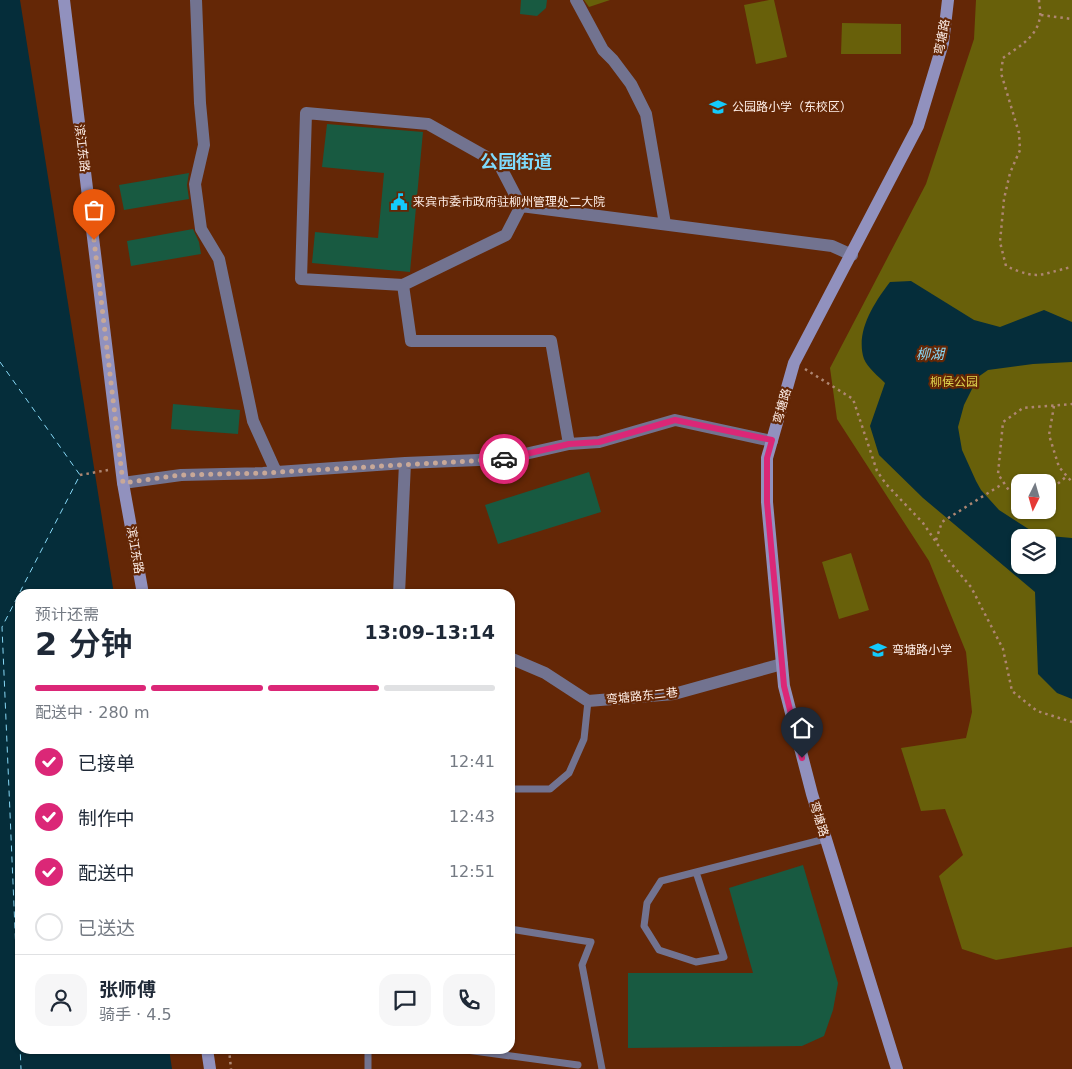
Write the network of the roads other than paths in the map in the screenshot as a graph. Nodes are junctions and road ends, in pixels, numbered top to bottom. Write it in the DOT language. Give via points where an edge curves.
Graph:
graph roads {
  1 [pos="64,0"];
  2 [pos="196,0"];
  3 [pos="576,0"];
  4 [pos="948,0"];
  5 [pos="521,206"];
  6 [pos="665,224"];
  7 [pos="852,255"];
  8 [pos="403,285"];
  9 [pos="772,440"];
  10 [pos="569,444"];
  11 [pos="406,463"];
  12 [pos="276,472"];
  13 [pos="123,483"];
  14 [pos="142,589"];
  15 [pos="398,589"];
  16 [pos="515,660"];
  17 [pos="782,664"];
  18 [pos="588,701"];
  19 [pos="515,789"];
  20 [pos="825,839"];
  21 [pos="696,872"];
  22 [pos="515,930"];
  23 [pos="208,1054"];
  24 [pos="368,1054"];
  25 [pos="494,1054"];
  26 [pos="578,1066"];
  27 [pos="210,1069"];
  28 [pos="368,1069"];
  29 [pos="602,1069"];
  30 [pos="897,1069"];
  1 -- 13 [label="street, 滨江东路"];
  2 -- 12 [label="street" via="204,145 195,184 201,229 219,259 253,421"];
  3 -- 6 [label="street" via="603,50 631,84 646,114"];
  4 -- 7 [label="street, 弯塘路" via="943,44 918,126"];
  5 -- 6 [label="street"];
  5 -- 8 [label="street" via="506,235"];
  5 -- 8 [label="street" via="499,164 428,124 306,113 301,279"];
  6 -- 7 [label="street" via="832,246"];
  7 -- 9 [label="street, 弯塘路" via="794,362"];
  8 -- 10 [label="street" via="411,341 551,340"];
  9 -- 10 [label="street" via="675,420 599,442"];
  9 -- 17 [label="street, 弯塘路" via="767,458 767,502"];
  10 -- 11 [label="street" via="502,459"];
  11 -- 12 [label="street"];
  11 -- 15 [label="street"];
  12 -- 13 [label="street" via="181,475"];
  13 -- 14 [label="street, 滨江东路"];
  16 -- 18 [label="street, 弯塘路东二巷" via="545,673"];
  17 -- 18 [label="street, 弯塘路东二巷" via="674,694"];
  17 -- 20 [label="street, 弯塘路" via="784,686"];
  18 -- 19 [label="lane" via="584,739 569,773 550,789"];
  20 -- 21 [label="lane"];
  20 -- 30 [label="street, 弯塘路"];
  21 -- 21 [label="lane" via="661,880 647,903 644,926 659,950 696,962 724,957"];
  22 -- 29 [label="lane" via="591,942 582,965"];
  23 -- 27 [label="street"];
  24 -- 28 [label="lane"];
  25 -- 26 [label="lane"];
}
